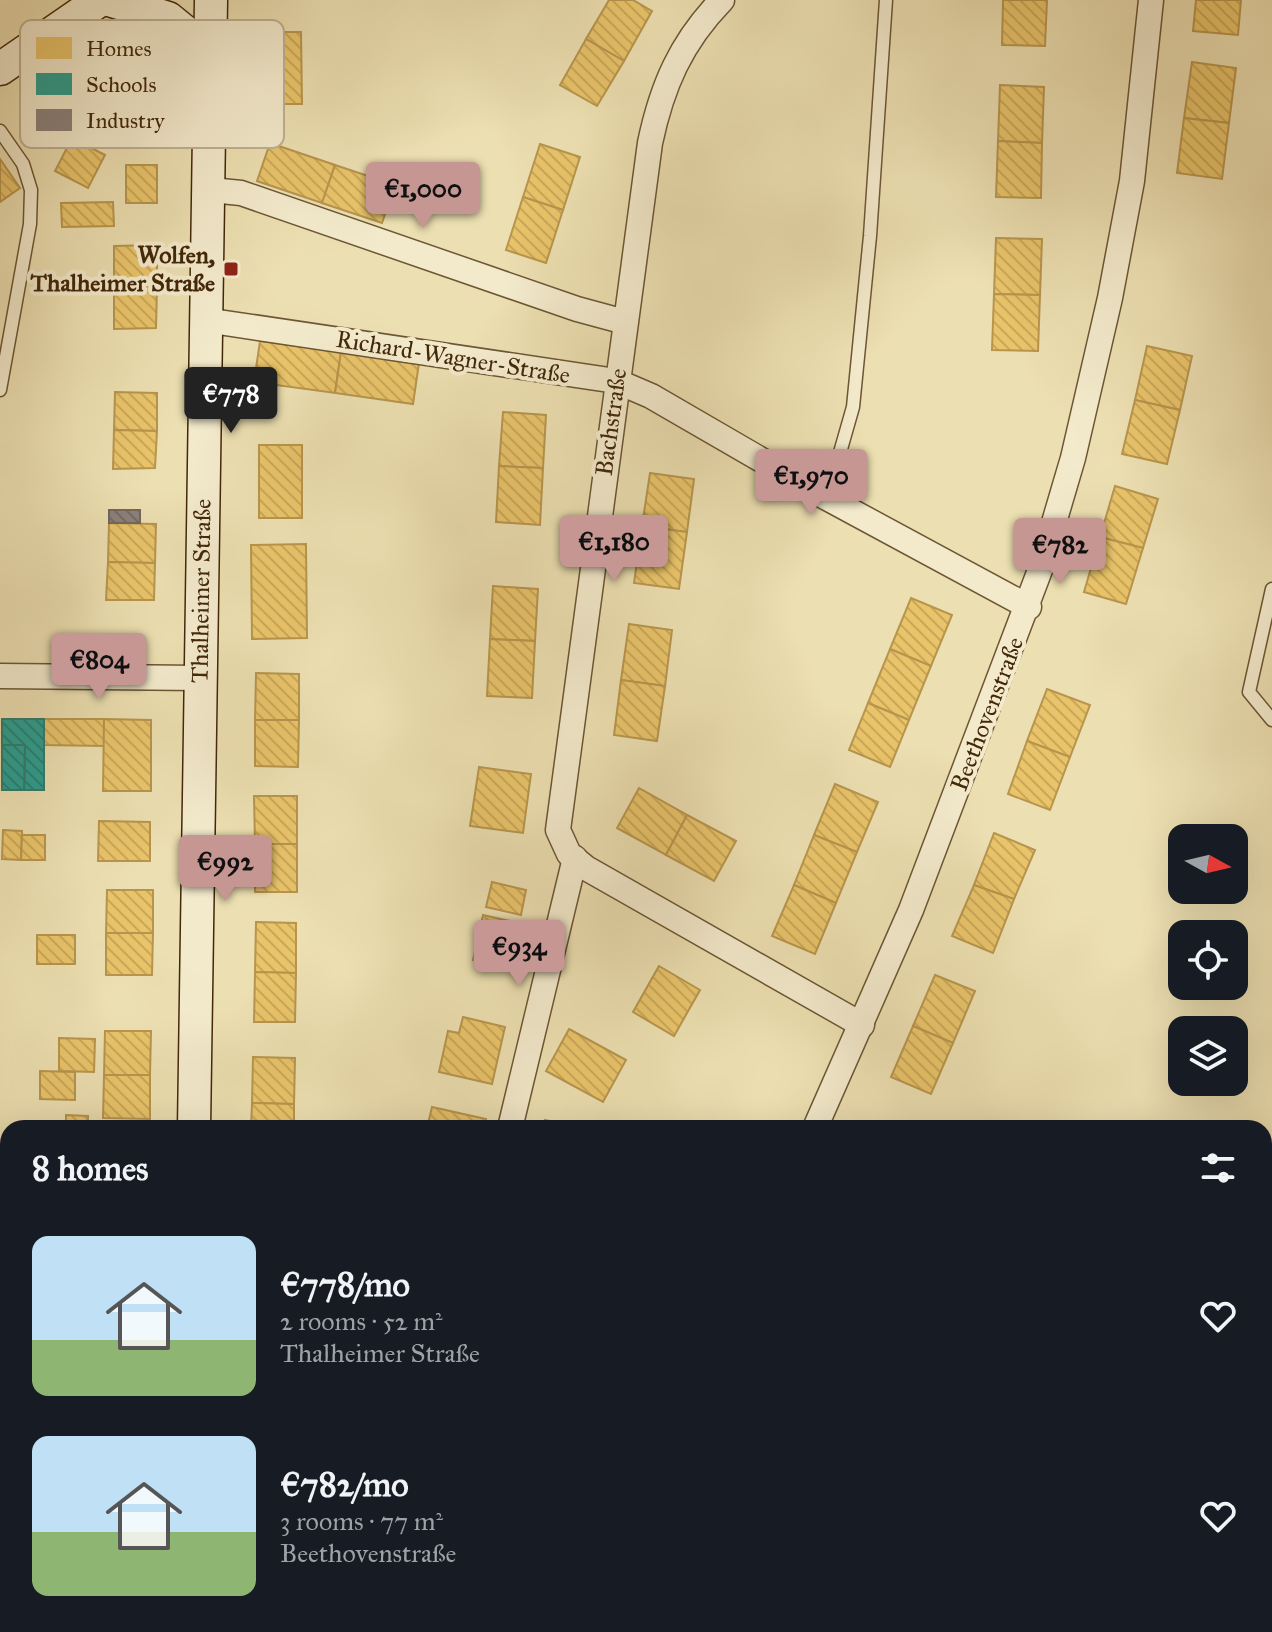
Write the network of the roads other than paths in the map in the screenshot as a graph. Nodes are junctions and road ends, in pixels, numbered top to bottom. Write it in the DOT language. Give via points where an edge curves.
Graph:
graph roads {
  1 [pos="722,0"];
  2 [pos="886,0"];
  3 [pos="1151,0"];
  4 [pos="98,1"];
  5 [pos="71,20"];
  6 [pos="170,20"];
  7 [pos="20,55"];
  8 [pos="0,69"];
  9 [pos="0,131"];
  10 [pos="211,148"];
  11 [pos="211,190"];
  12 [pos="205,320"];
  13 [pos="625,322"];
  14 [pos="616,381"];
  15 [pos="0,390"];
  16 [pos="827,498"];
  17 [pos="1272,589"];
  18 [pos="1029,607"];
  19 [pos="0,676"];
  20 [pos="199,678"];
  21 [pos="1272,720"];
  22 [pos="575,858"];
  23 [pos="862,1025"];
  24 [pos="194,1120"];
  25 [pos="512,1120"];
  26 [pos="819,1120"];
  1 -- 13 [label="street, Bachstraße" via="697,26 660,96"];
  2 -- 16 [label="lane" via="853,407"];
  3 -- 18 [label="street, Beethovenstraße" via="1132,181 1110,298 1073,458"];
  4 -- 5 [label="street"];
  4 -- 6 [label="street"];
  7 -- 8 [label="street"];
  9 -- 15 [label="lane" via="23,164 31,190 30,224"];
  10 -- 11 [label="street, Thalheimer Straße"];
  11 -- 12 [label="street, Thalheimer Straße"];
  11 -- 13 [label="street" via="241,193"];
  12 -- 14 [label="street, Richard-Wagner-Straße"];
  12 -- 20 [label="street, Thalheimer Straße"];
  13 -- 14 [label="street, Bachstraße"];
  14 -- 16 [label="street, Richard-Wagner-Straße"];
  14 -- 22 [label="street, Bachstraße" via="558,830"];
  16 -- 18 [label="street, Richard-Wagner-Straße"];
  17 -- 21 [label="lane" via="1249,692"];
  18 -- 23 [label="street, Beethovenstraße"];
  19 -- 20 [label="street"];
  20 -- 24 [label="street, Thalheimer Straße"];
  22 -- 23 [label="street"];
  22 -- 25 [label="street"];
  23 -- 26 [label="street, Beethovenstraße"];
}
